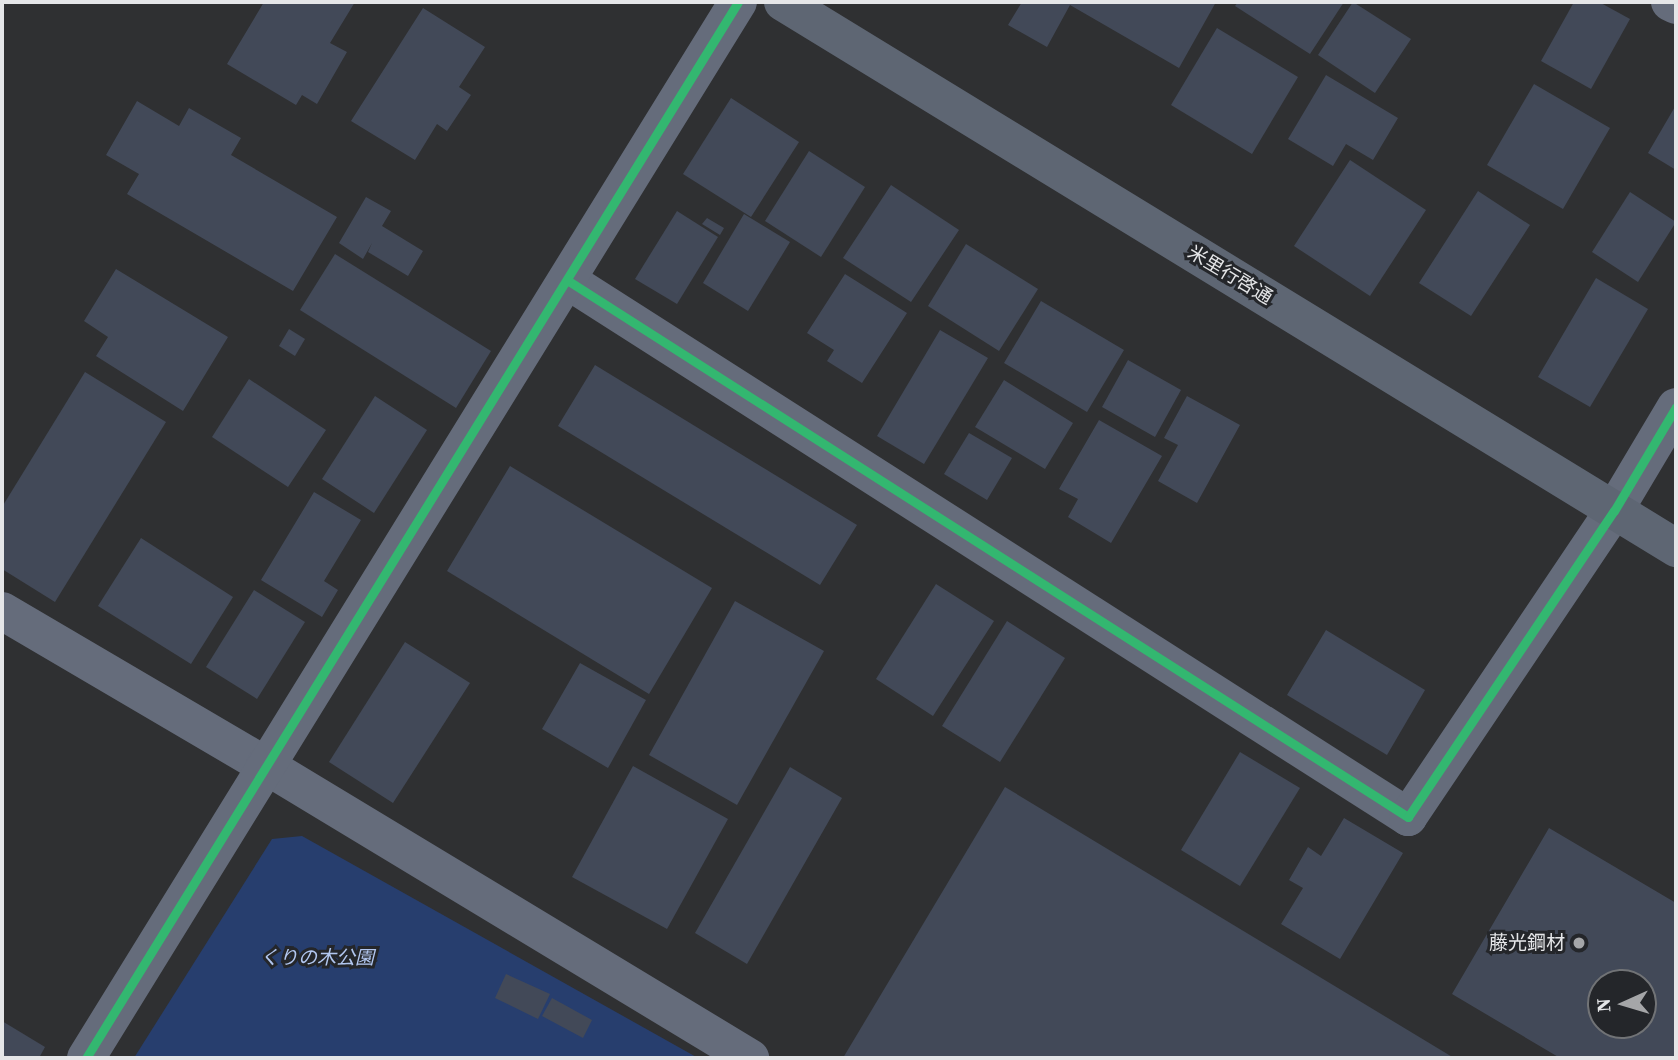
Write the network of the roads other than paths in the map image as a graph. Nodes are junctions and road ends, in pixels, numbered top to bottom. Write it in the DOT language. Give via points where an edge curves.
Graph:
graph roads {
  1 [pos="738,2"];
  2 [pos="783,2"];
  3 [pos="1670,2"];
  4 [pos="1676,5"];
  5 [pos="567,280"];
  6 [pos="1676,407"];
  7 [pos="1615,511"];
  8 [pos="1676,548"];
  9 [pos="2,611"];
  10 [pos="265,765"];
  11 [pos="86,1058"];
  12 [pos="750,1058"];
  1 -- 5 [label="street"];
  2 -- 7 [label="street, 米里行啓通"];
  3 -- 4 [label="street"];
  5 -- 7 [label="street" via="1408,817"];
  5 -- 10 [label="street"];
  6 -- 7 [label="street"];
  7 -- 8 [label="street, 米里行啓通"];
  9 -- 10 [label="street"];
  10 -- 11 [label="street"];
  10 -- 12 [label="street"];
}
